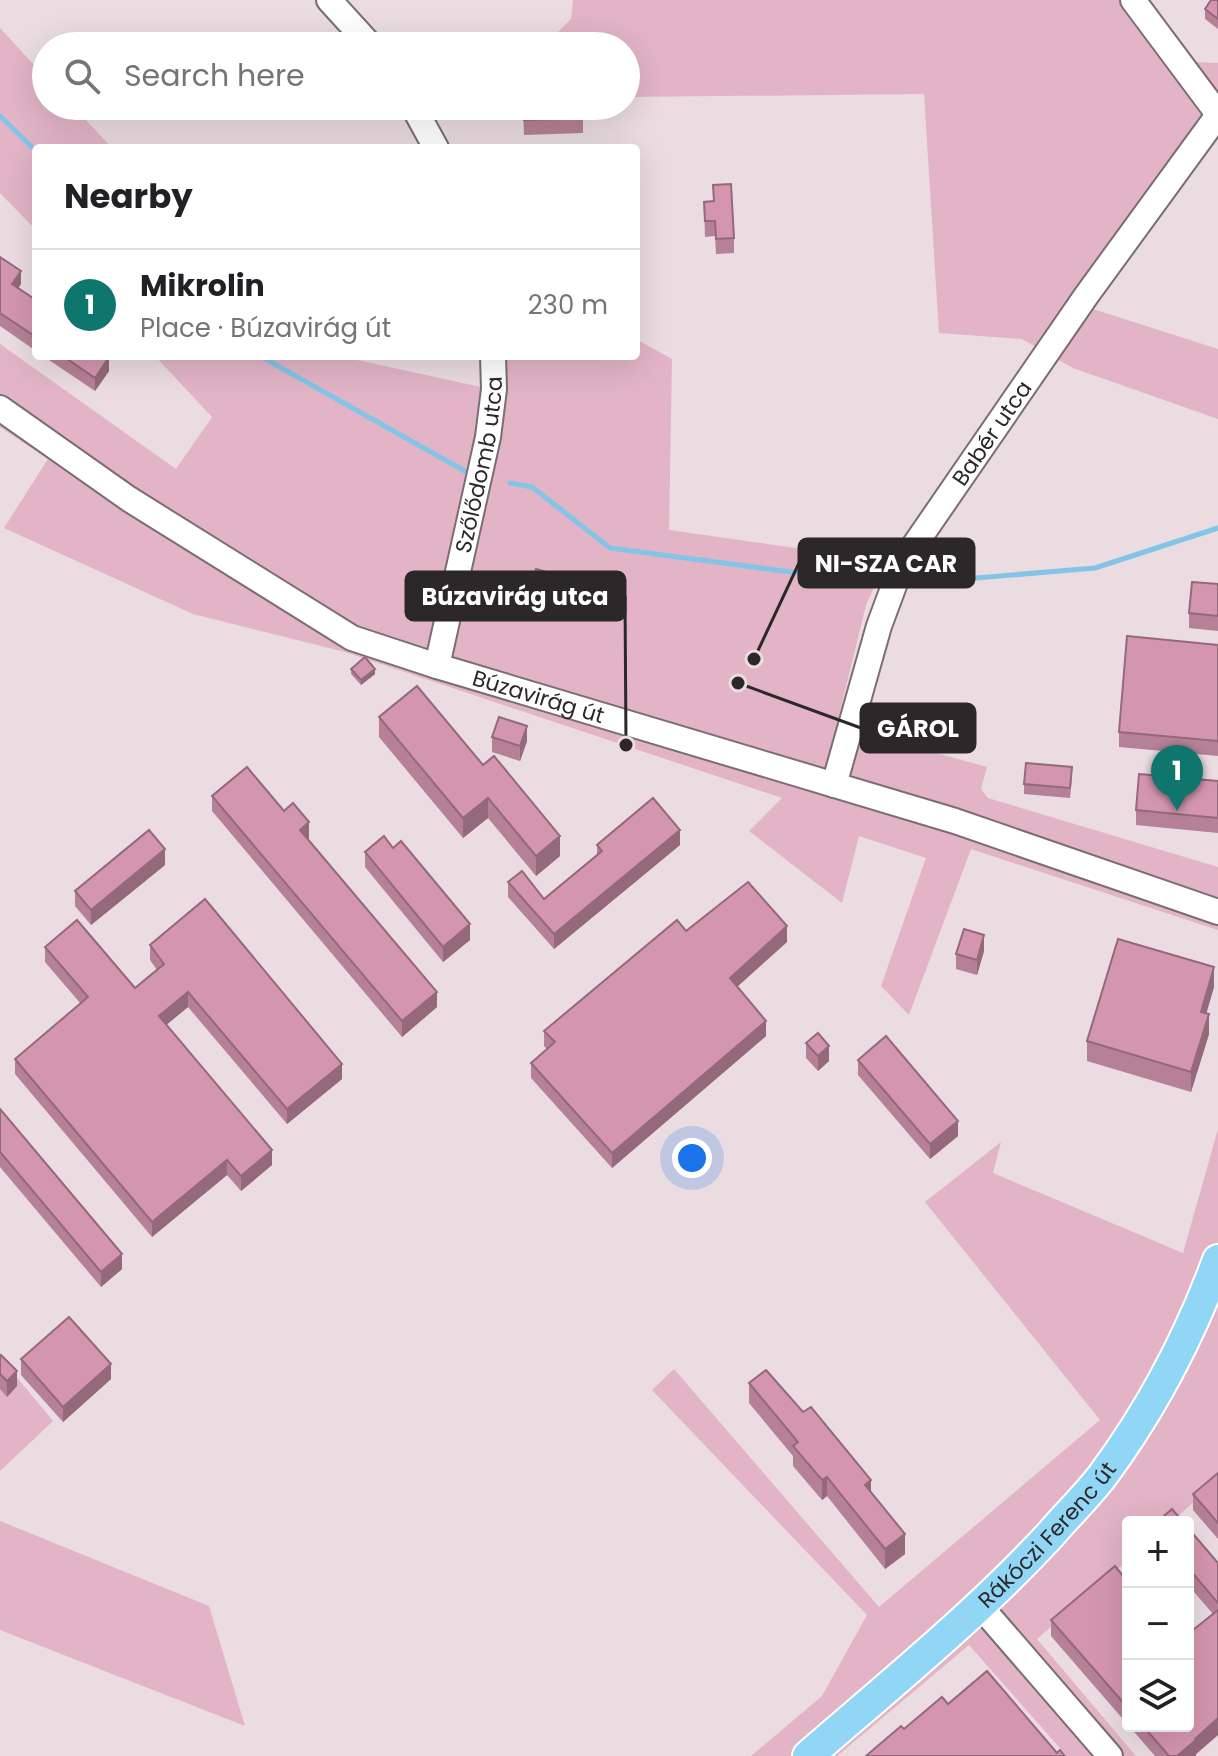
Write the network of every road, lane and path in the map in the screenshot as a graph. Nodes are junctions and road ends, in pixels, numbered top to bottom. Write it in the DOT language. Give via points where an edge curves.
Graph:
graph roads {
  1 [pos="329,0"];
  2 [pos="1133,0"];
  3 [pos="358,32"];
  4 [pos="1218,114"];
  5 [pos="421,120"];
  6 [pos="434,144"];
  7 [pos="493,360"];
  8 [pos="0,408"];
  9 [pos="437,666"];
  10 [pos="834,785"];
  11 [pos="1218,912"];
  12 [pos="1218,1260"];
  13 [pos="981,1607"];
  14 [pos="808,1756"];
  15 [pos="1110,1756"];
  1 -- 3 [label="street"];
  2 -- 4 [label="street"];
  4 -- 10 [label="street, Babér utca" via="907,556 879,626"];
  5 -- 6 [label="street"];
  7 -- 9 [label="street, Szőlődomb utca" via="488,437"];
  8 -- 9 [label="street, Búzavirág út" via="129,499 352,638"];
  9 -- 10 [label="street, Búzavirág út"];
  10 -- 11 [label="street, Búzavirág út"];
  12 -- 13 [label="main road, Rákóczi Ferenc út" via="1169,1371 1104,1473"];
  13 -- 14 [label="main road, Rákóczi Ferenc út"];
  13 -- 15 [label="street"];
}
